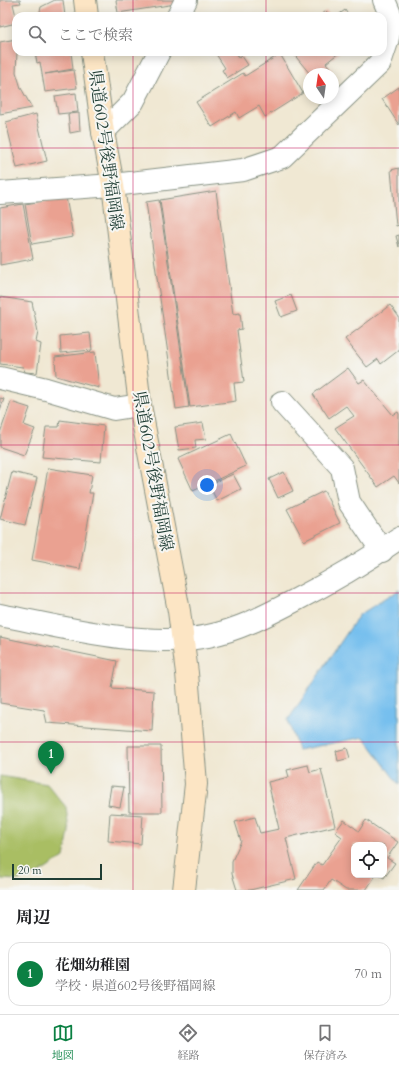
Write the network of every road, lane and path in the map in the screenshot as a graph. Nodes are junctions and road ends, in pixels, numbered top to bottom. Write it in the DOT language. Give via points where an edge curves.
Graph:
graph roads {
  1 [pos="85,0"];
  2 [pos="186,0"];
  3 [pos="384,0"];
  4 [pos="86,12"];
  5 [pos="180,12"];
  6 [pos="387,42"];
  7 [pos="93,56"];
  8 [pos="157,56"];
  9 [pos="382,56"];
  10 [pos="103,132"];
  11 [pos="112,185"];
  12 [pos="0,193"];
  13 [pos="0,378"];
  14 [pos="282,402"];
  15 [pos="140,404"];
  16 [pos="399,538"];
  17 [pos="382,551"];
  18 [pos="0,615"];
  19 [pos="183,639"];
  20 [pos="184,890"];
  1 -- 4 [label="main road"];
  2 -- 5 [label="street"];
  3 -- 6 [label="street" via="392,19"];
  7 -- 10 [label="main road, 県道602号後野福岡線"];
  8 -- 10 [label="street" via="133,102"];
  9 -- 11 [label="street" via="380,63 282,157 243,170"];
  10 -- 11 [label="main road, 県道602号後野福岡線"];
  11 -- 12 [label="street"];
  11 -- 15 [label="main road, 県道602号後野福岡線"];
  13 -- 15 [label="street" via="114,410"];
  14 -- 17 [label="street" via="342,468 349,502"];
  15 -- 19 [label="main road, 県道602号後野福岡線"];
  16 -- 17 [label="street"];
  17 -- 19 [label="street" via="324,586 252,623 208,636"];
  18 -- 19 [label="street" via="108,636 153,640"];
  19 -- 20 [label="main road, 県道602号後野福岡線" via="196,784"];
}
